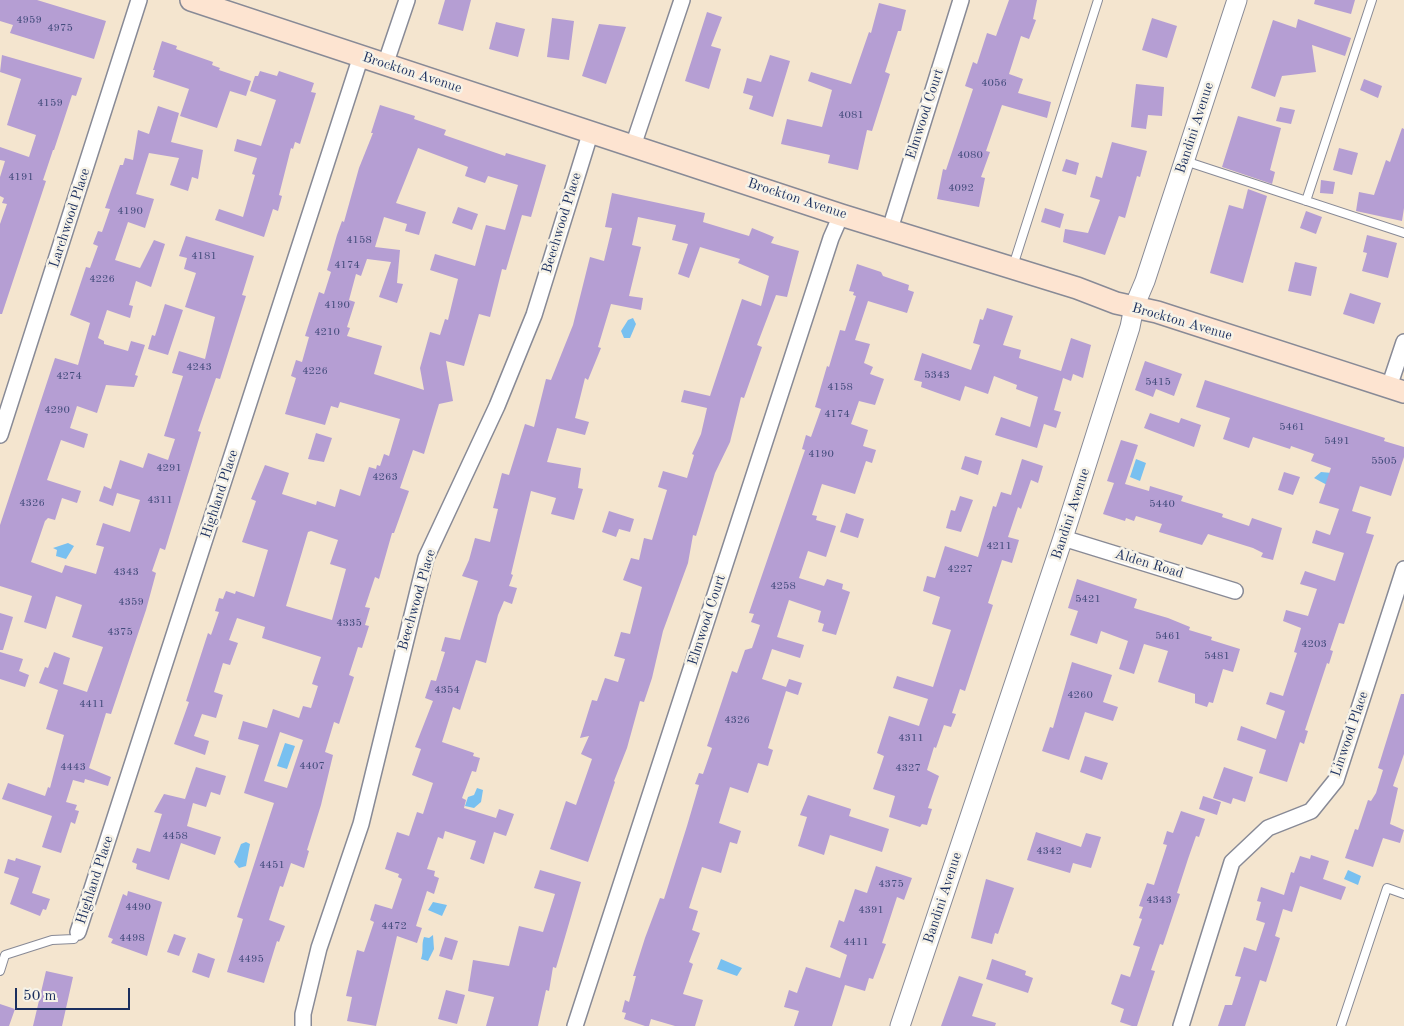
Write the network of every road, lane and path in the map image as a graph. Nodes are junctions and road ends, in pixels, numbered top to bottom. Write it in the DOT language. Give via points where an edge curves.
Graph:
graph roads {
  1 [pos="139,0"];
  2 [pos="191,0"];
  3 [pos="406,0"];
  4 [pos="682,0"];
  5 [pos="961,0"];
  6 [pos="1098,0"];
  7 [pos="1237,0"];
  8 [pos="1372,0"];
  9 [pos="360,56"];
  10 [pos="385,65"];
  11 [pos="591,131"];
  12 [pos="633,146"];
  13 [pos="1185,161"];
  14 [pos="1306,201"];
  15 [pos="841,214"];
  16 [pos="890,229"];
  17 [pos="1404,233"];
  18 [pos="1012,268"];
  19 [pos="1134,307"];
  20 [pos="1404,342"];
  21 [pos="1397,390"];
  22 [pos="0,435"];
  23 [pos="1063,538"];
  24 [pos="1404,568"];
  25 [pos="1235,591"];
  26 [pos="1404,894"];
  27 [pos="78,932"];
  28 [pos="0,971"];
  29 [pos="303,1026"];
  30 [pos="575,1026"];
  31 [pos="900,1026"];
  32 [pos="1181,1026"];
  33 [pos="1341,1026"];
  1 -- 22 [label="street, Larchwood Place"];
  2 -- 9 [label="main road, Brockton Avenue"];
  3 -- 10 [label="street"];
  4 -- 12 [label="street"];
  5 -- 16 [label="street, Elmwood Court"];
  6 -- 18 [label="lane"];
  7 -- 13 [label="street, Bandini Avenue"];
  8 -- 14 [label="lane"];
  9 -- 10 [label="main road, Brockton Avenue"];
  9 -- 27 [label="street, Highland Place"];
  10 -- 11 [label="main road, Brockton Avenue"];
  11 -- 12 [label="main road, Brockton Avenue"];
  11 -- 29 [label="street, Beechwood Place" via="534,315 426,558 361,824 319,948 302,1014"];
  12 -- 15 [label="main road, Brockton Avenue"];
  13 -- 14 [label="lane"];
  13 -- 19 [label="street, Bandini Avenue"];
  14 -- 17 [label="lane"];
  15 -- 16 [label="main road, Brockton Avenue"];
  15 -- 30 [label="street, Elmwood Court"];
  16 -- 18 [label="main road, Brockton Avenue"];
  18 -- 19 [label="main road, Brockton Avenue" via="1116,304"];
  19 -- 21 [label="main road, Brockton Avenue"];
  19 -- 23 [label="street, Bandini Avenue"];
  20 -- 21 [label="street"];
  23 -- 25 [label="street, Alden Road"];
  23 -- 31 [label="street, Bandini Avenue"];
  24 -- 32 [label="street, Linwood Place" via="1336,780 1311,811 1268,828 1232,862"];
  26 -- 33 [label="lane" via="1387,888"];
  27 -- 28 [label="lane" via="74,939 52,940 5,955"];
}
